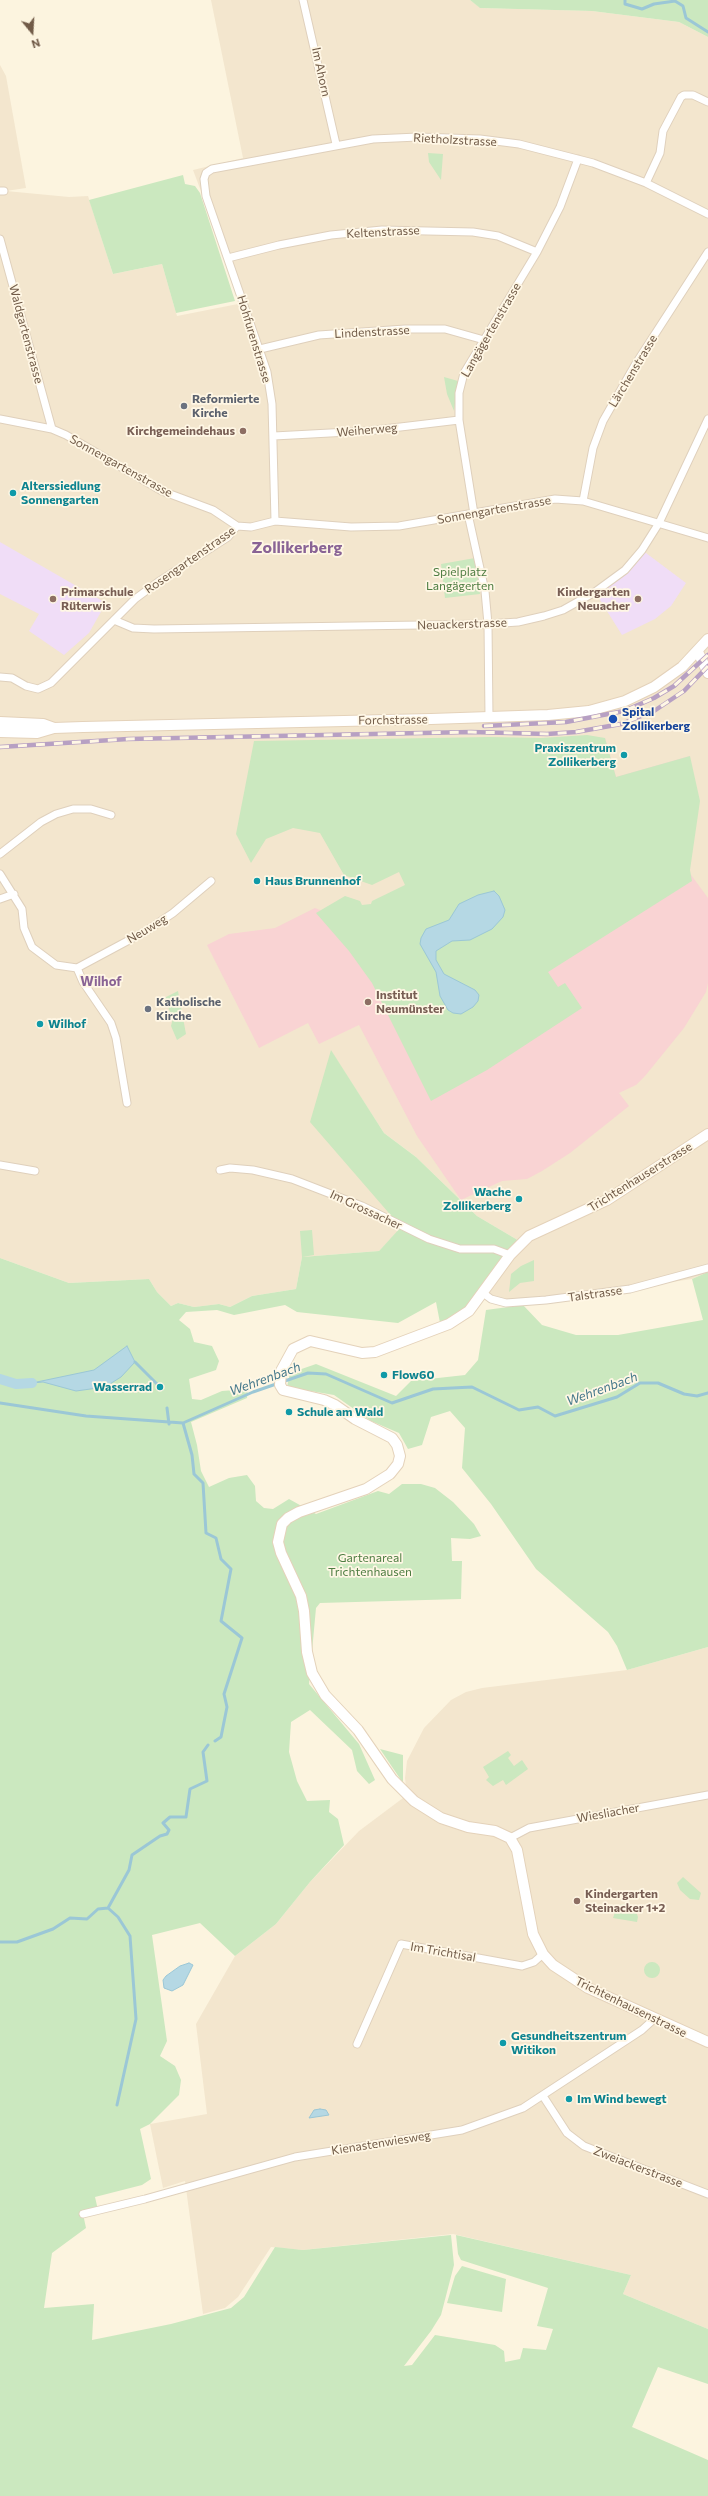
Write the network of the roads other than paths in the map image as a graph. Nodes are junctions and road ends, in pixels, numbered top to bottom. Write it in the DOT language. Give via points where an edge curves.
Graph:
graph roads {
  1 [pos="303,0"];
  2 [pos="708,102"];
  3 [pos="336,144"];
  4 [pos="578,159"];
  5 [pos="646,183"];
  6 [pos="204,186"];
  7 [pos="708,214"];
  8 [pos="0,238"];
  9 [pos="537,252"];
  10 [pos="708,252"];
  11 [pos="228,258"];
  12 [pos="484,340"];
  13 [pos="260,349"];
  14 [pos="708,418"];
  15 [pos="0,419"];
  16 [pos="459,420"];
  17 [pos="52,429"];
  18 [pos="274,436"];
  19 [pos="583,501"];
  20 [pos="471,514"];
  21 [pos="275,521"];
  22 [pos="659,523"];
  23 [pos="237,526"];
  24 [pos="708,538"];
  25 [pos="114,620"];
  26 [pos="488,624"];
  27 [pos="708,639"];
  28 [pos="698,652"];
  29 [pos="708,673"];
  30 [pos="0,678"];
  31 [pos="0,716"];
  32 [pos="489,717"];
  33 [pos="4,723"];
  34 [pos="54,728"];
  35 [pos="0,732"];
  36 [pos="111,815"];
  37 [pos="0,854"];
  38 [pos="0,874"];
  39 [pos="211,880"];
  40 [pos="14,894"];
  41 [pos="0,898"];
  42 [pos="77,968"];
  43 [pos="127,1103"];
  44 [pos="708,1134"];
  45 [pos="0,1165"];
  46 [pos="220,1170"];
  47 [pos="35,1171"];
  48 [pos="510,1256"];
  49 [pos="708,1268"];
  50 [pos="483,1293"];
  51 [pos="708,1795"];
  52 [pos="510,1838"];
  53 [pos="543,1954"];
  54 [pos="654,2019"];
  55 [pos="708,2042"];
  56 [pos="357,2044"];
  57 [pos="543,2096"];
  58 [pos="708,2194"];
  59 [pos="83,2214"];
  1 -- 3 [label="street, Im Ahorn"];
  2 -- 5 [label="street" via="693,95 681,97 663,132 660,153"];
  3 -- 4 [label="street, Rietholzstrasse" via="396,137 448,137 519,144"];
  3 -- 6 [label="street, Rietholzstrasse" via="212,169 206,173"];
  4 -- 5 [label="street, Rietholzstrasse" via="621,172"];
  4 -- 9 [label="street, Langägertenstrasse" via="560,206"];
  5 -- 7 [label="street, Rietholzstrasse"];
  6 -- 11 [label="street, Hohfurenstrasse"];
  8 -- 17 [label="street, Waldgartenstrasse"];
  9 -- 11 [label="street, Keltenstrasse" via="498,236 473,232 382,230 331,235"];
  9 -- 12 [label="street, Langägertenstrasse"];
  10 -- 19 [label="street, Lärchenstrasse" via="635,365 604,420 593,448"];
  11 -- 13 [label="street, Hohfurenstrasse"];
  12 -- 13 [label="street, Lindenstrasse" via="445,329 405,329 319,335"];
  12 -- 16 [label="street, Langägertenstrasse" via="464,373 459,393"];
  13 -- 18 [label="street, Hohfurenstrasse" via="272,404"];
  14 -- 22 [label="street, Neuackerstrasse"];
  15 -- 17 [label="street, Sonnengartenstrasse"];
  16 -- 18 [label="street, Weiherweg" via="367,431"];
  16 -- 20 [label="street, Langägertenstrasse"];
  17 -- 23 [label="street, Sonnengartenstrasse" via="162,491 213,510"];
  18 -- 21 [label="street, Hohfurenstrasse"];
  19 -- 20 [label="street, Sonnengartenstrasse" via="555,499"];
  19 -- 22 [label="street, Sonnengartenstrasse"];
  20 -- 21 [label="street, Sonnengartenstrasse" via="399,526 351,527"];
  20 -- 26 [label="street, Langägertenstrasse" via="484,578"];
  21 -- 23 [label="street, Rosengartenstrasse" via="251,527"];
  22 -- 24 [label="street, Sonnengartenstrasse"];
  22 -- 26 [label="street, Neuackerstrasse" via="642,550 625,570 579,602 563,610 532,619"];
  23 -- 25 [label="street, Rosengartenstrasse" via="228,537 158,582"];
  25 -- 26 [label="street, Neuackerstrasse" via="133,628 154,629"];
  25 -- 30 [label="street, Rosengartenstrasse" via="44,687 33,688 12,678"];
  26 -- 32 [label="street, Langägertenstrasse"];
  27 -- 28 [label="street, Forchstrasse"];
  28 -- 29 [label="street"];
  28 -- 32 [label="street, Forchstrasse" via="654,687 612,705 570,713"];
  31 -- 33 [label="street"];
  32 -- 34 [label="street, Forchstrasse"];
  33 -- 34 [label="street, Forchstrasse" via="43,724"];
  34 -- 35 [label="street, Forchstrasse" via="37,733"];
  36 -- 37 [label="street" via="91,809 73,809 56,814 41,822"];
  38 -- 40 [label="street"];
  39 -- 42 [label="street, Neuweg" via="173,913 146,931"];
  40 -- 41 [label="street"];
  40 -- 42 [label="street" via="22,909 24,928 32,946 56,965"];
  42 -- 43 [label="street" via="83,982 111,1023"];
  44 -- 48 [label="street, Trichtenhauserstrasse" via="607,1200 529,1236"];
  45 -- 47 [label="street"];
  46 -- 48 [label="street, Im Grossacher" via="252,1170 292,1179 362,1206 429,1239 460,1249 494,1249"];
  48 -- 50 [label="street, Trichtenhauserstrasse"];
  49 -- 50 [label="street, Talstrasse" via="630,1289 546,1300 506,1303 491,1299"];
  50 -- 52 [label="street, Trichtenhauserstrasse" via="469,1311 449,1324 375,1352 362,1353 319,1342 303,1342 289,1353 280,1380 289,1393 335,1405 355,1419 392,1438 400,1450 398,1464 390,1474 366,1489 299,1512 288,1518 279,1533 281,1553 301,1596 308,1662 325,1695 358,1730 392,1779 414,1801 455,1823 495,1831"];
  51 -- 52 [label="street, Wiesliacher" via="529,1828"];
  52 -- 53 [label="street, Trichtenhausenstrasse" via="517,1850 533,1934"];
  53 -- 54 [label="street, Trichtenhausenstrasse" via="553,1965 574,1980"];
  53 -- 56 [label="street, Im Trichtisal" via="534,1962 522,1966 401,1944"];
  54 -- 55 [label="street, Trichtenhausenstrasse"];
  54 -- 57 [label="street, Kienastenwiesweg" via="642,2030"];
  57 -- 58 [label="street, Zweiackerstrasse" via="567,2133 584,2146"];
  57 -- 59 [label="street, Kienastenwiesweg" via="523,2108 462,2130 295,2156"];
}
